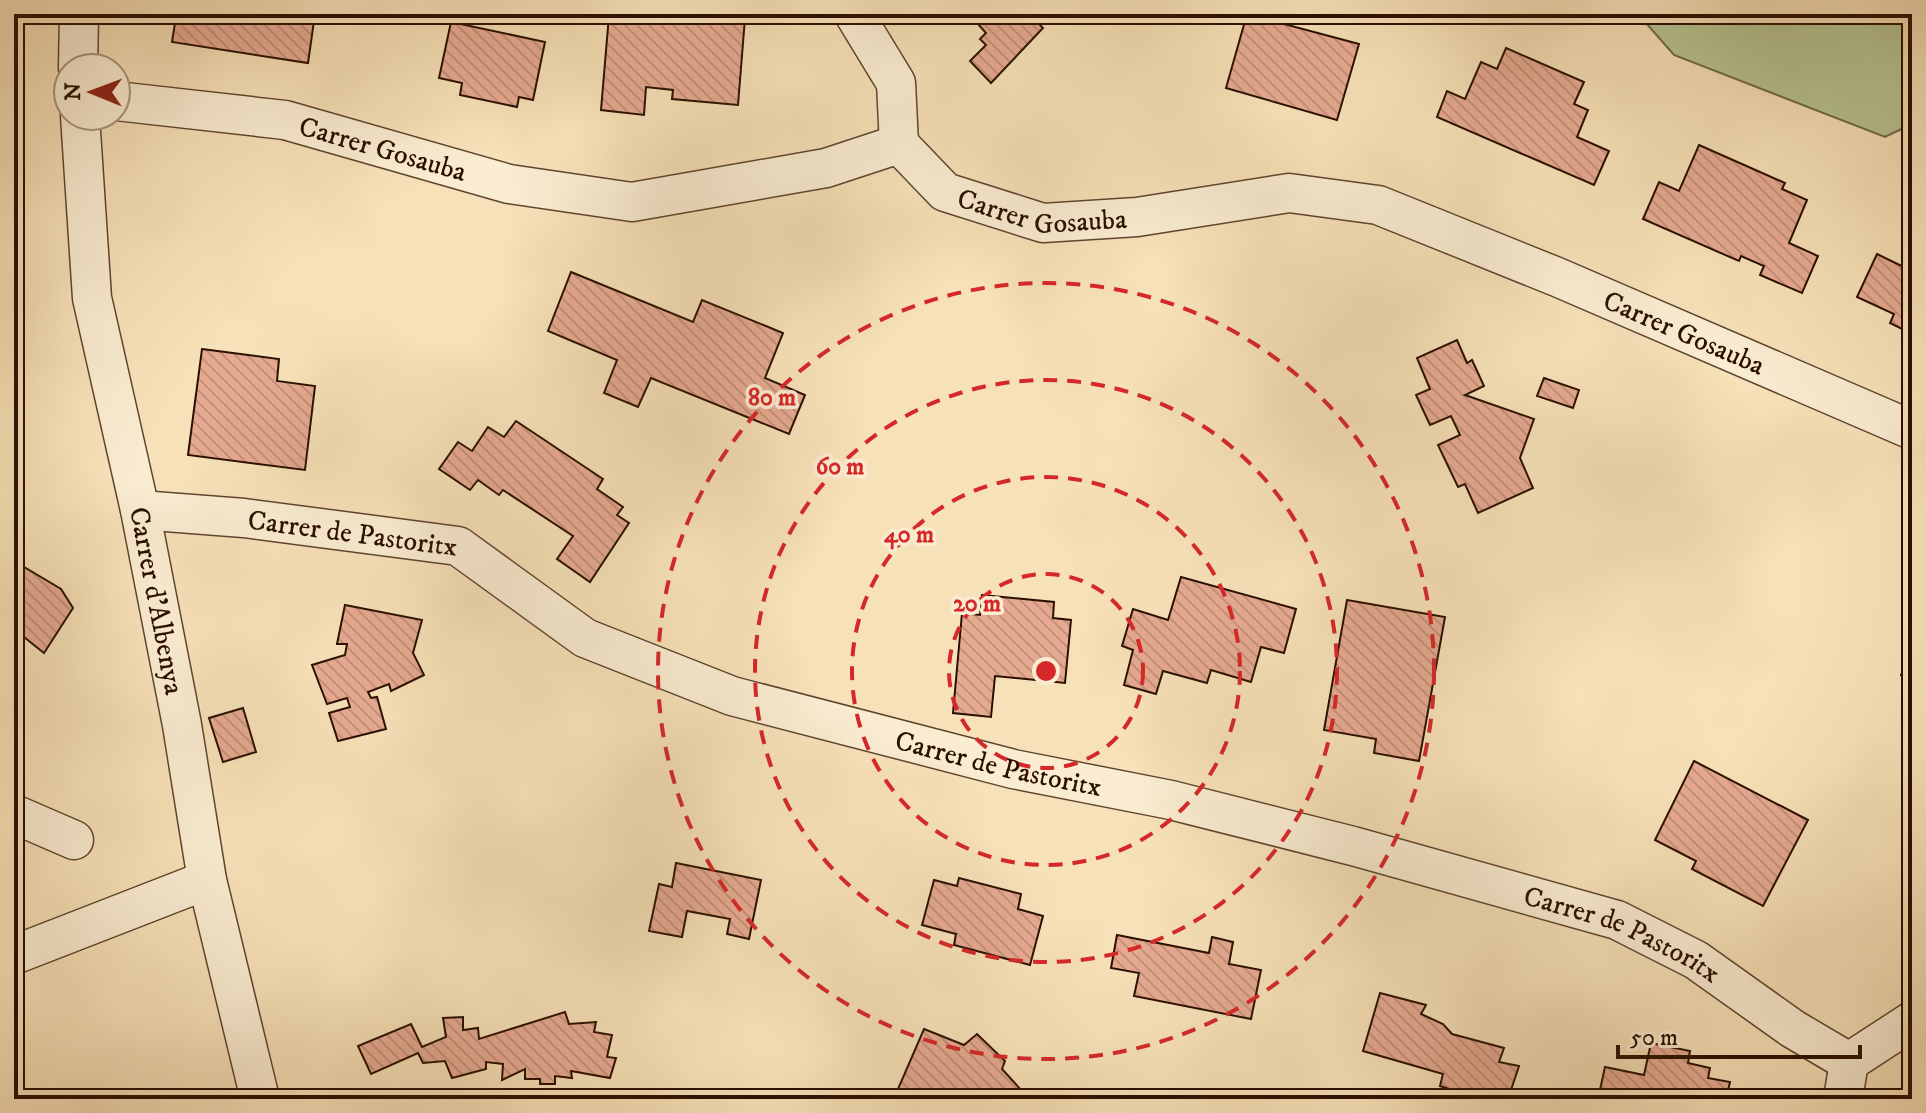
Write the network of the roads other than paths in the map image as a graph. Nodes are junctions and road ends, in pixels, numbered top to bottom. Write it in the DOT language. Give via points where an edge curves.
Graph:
graph roads {
  1 [pos="79,14"];
  2 [pos="854,14"];
  3 [pos="78,52"];
  4 [pos="132,103"];
  5 [pos="81,132"];
  6 [pos="899,144"];
  7 [pos="1912,430"];
  8 [pos="140,510"];
  9 [pos="14,814"];
  10 [pos="74,840"];
  11 [pos="207,880"];
  12 [pos="14,955"];
  13 [pos="1912,1021"];
  14 [pos="1846,1081"];
  15 [pos="260,1099"];
  1 -- 3 [label="street"];
  2 -- 6 [label="street" via="896,83"];
  4 -- 6 [label="street, Carrer Gosauba" via="285,120 509,184 632,202 826,168"];
  5 -- 8 [label="street, Carrer d'Albenya" via="92,298"];
  6 -- 7 [label="street, Carrer Gosauba" via="945,192 1043,223 1137,217 1289,193 1378,205"];
  8 -- 11 [label="street, Carrer d'Albenya"];
  8 -- 14 [label="street, Carrer de Pastoritx" via="458,546 585,638 732,696 1013,769 1171,800 1353,846 1617,920 1696,960 1793,1029"];
  9 -- 10 [label="street"];
  11 -- 12 [label="street"];
  11 -- 15 [label="street, Carrer d'Albenya"];
  13 -- 14 [label="street"];
}
